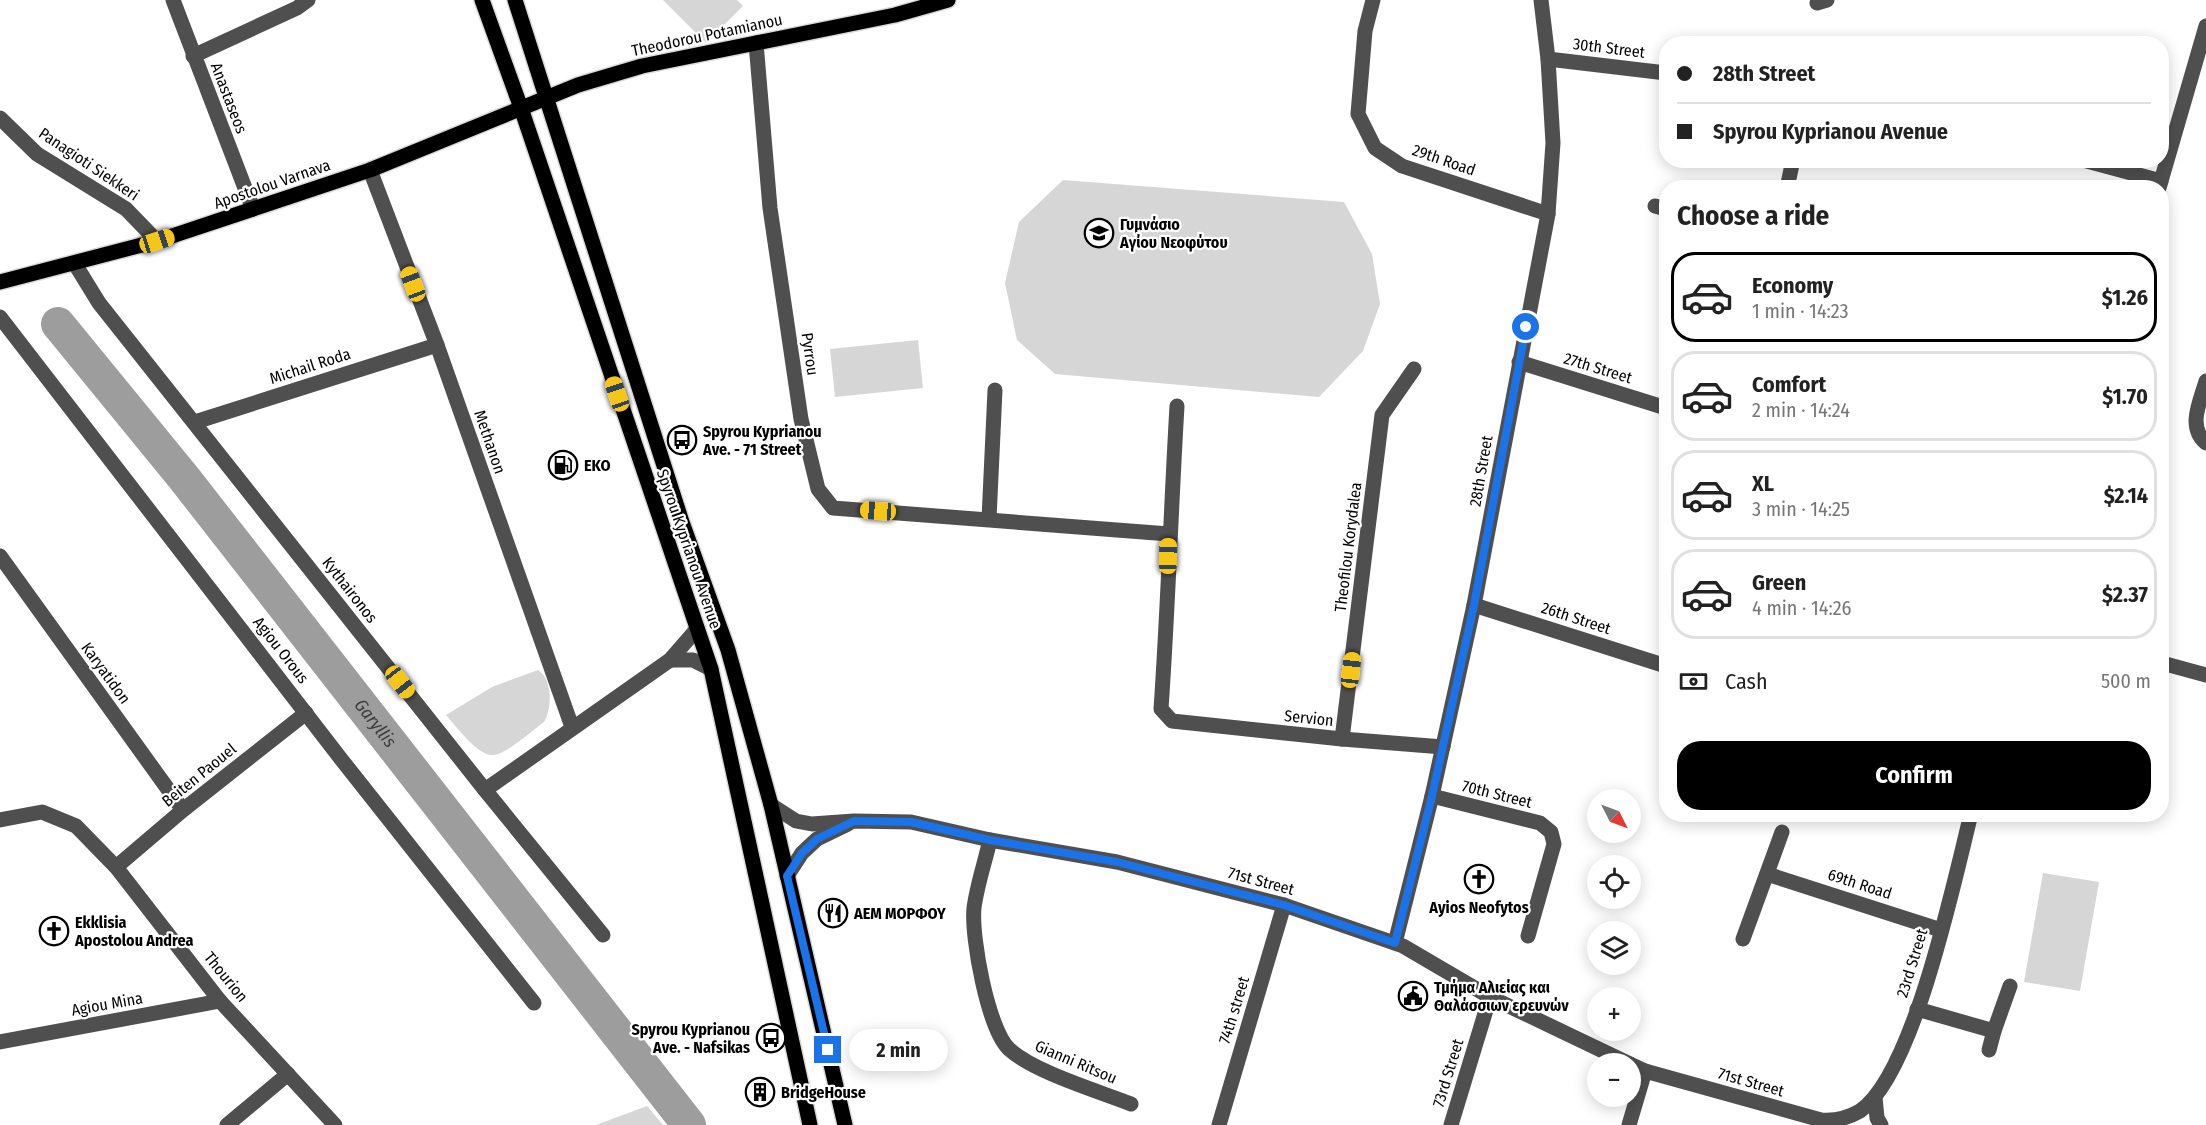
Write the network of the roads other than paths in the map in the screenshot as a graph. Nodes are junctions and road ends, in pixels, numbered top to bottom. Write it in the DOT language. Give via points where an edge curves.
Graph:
graph roads {
  1 [pos="172,0"];
  2 [pos="308,0"];
  3 [pos="482,0"];
  4 [pos="515,0"];
  5 [pos="948,0"];
  6 [pos="1373,0"];
  7 [pos="1541,0"];
  8 [pos="2206,26"];
  9 [pos="756,43"];
  10 [pos="193,56"];
  11 [pos="1548,59"];
  12 [pos="2201,64"];
  13 [pos="1659,72"];
  14 [pos="547,98"];
  15 [pos="521,108"];
  16 [pos="0,118"];
  17 [pos="2169,158"];
  18 [pos="2109,168"];
  19 [pos="370,170"];
  20 [pos="2147,180"];
  21 [pos="253,210"];
  22 [pos="1548,214"];
  23 [pos="157,241"];
  24 [pos="75,264"];
  25 [pos="0,282"];
  26 [pos="0,317"];
  27 [pos="437,345"];
  28 [pos="1519,363"];
  29 [pos="1414,369"];
  30 [pos="2206,381"];
  31 [pos="996,390"];
  32 [pos="1177,406"];
  33 [pos="1659,406"];
  34 [pos="195,422"];
  35 [pos="2206,443"];
  36 [pos="989,519"];
  37 [pos="1169,534"];
  38 [pos="0,556"];
  39 [pos="1474,605"];
  40 [pos="697,629"];
  41 [pos="670,660"];
  42 [pos="1659,664"];
  43 [pos="2169,665"];
  44 [pos="711,669"];
  45 [pos="2206,675"];
  46 [pos="306,713"];
  47 [pos="572,727"];
  48 [pos="1342,739"];
  49 [pos="1443,747"];
  50 [pos="485,790"];
  51 [pos="1432,796"];
  52 [pos="771,805"];
  53 [pos="183,810"];
  54 [pos="0,820"];
  55 [pos="854,821"];
  56 [pos="1969,822"];
  57 [pos="1782,832"];
  58 [pos="990,840"];
  59 [pos="116,867"];
  60 [pos="1767,874"];
  61 [pos="787,876"];
  62 [pos="1284,905"];
  63 [pos="1941,930"];
  64 [pos="603,934"];
  65 [pos="1528,936"];
  66 [pos="1743,939"];
  67 [pos="1395,943"];
  68 [pos="2010,986"];
  69 [pos="1490,997"];
  70 [pos="220,1001"];
  71 [pos="534,1003"];
  72 [pos="1917,1010"];
  73 [pos="1994,1031"];
  74 [pos="0,1042"];
  75 [pos="1989,1050"];
  76 [pos="1607,1053"];
  77 [pos="1641,1069"];
  78 [pos="1646,1071"];
  79 [pos="288,1074"];
  80 [pos="1875,1097"];
  81 [pos="1131,1104"];
  82 [pos="1862,1110"];
  83 [pos="228,1125"];
  84 [pos="335,1125"];
  85 [pos="810,1125"];
  86 [pos="845,1125"];
  87 [pos="1219,1125"];
  88 [pos="1451,1125"];
  89 [pos="1629,1125"];
  90 [pos="1881,1125"];
  1 -- 10 [label="street, Anastaseos"];
  2 -- 10 [label="street"];
  3 -- 15 [label="main road, Spyrou Kyprianou Avenue"];
  4 -- 14 [label="main road, Spyrou Kyprianou Avenue"];
  5 -- 9 [label="main road, Theodorou Potamianou" via="895,15"];
  6 -- 22 [label="street, 29th Road" via="1365,31 1358,114 1375,148 1402,166"];
  7 -- 11 [label="street, 28th Street"];
  8 -- 12 [label="street"];
  9 -- 14 [label="main road, Theodorou Potamianou" via="642,66"];
  9 -- 36 [label="street, Pyrrou" via="770,208 801,419 818,489 833,508"];
  10 -- 21 [label="street, Anastaseos"];
  11 -- 13 [label="street, 30th Street"];
  11 -- 22 [label="street, 28th Street" via="1553,143"];
  12 -- 17 [label="street"];
  14 -- 15 [label="main road, Apostolou Varnava"];
  14 -- 52 [label="main road, Spyrou Kyprianou Avenue" via="682,522 728,650"];
  15 -- 19 [label="main road, Apostolou Varnava"];
  15 -- 40 [label="main road, Spyrou Kyprianou Avenue"];
  16 -- 23 [label="street, Panagioti Siekkeri" via="37,154 126,209"];
  18 -- 20 [label="street"];
  19 -- 21 [label="main road, Apostolou Varnava"];
  19 -- 27 [label="street, Methanon"];
  21 -- 23 [label="main road, Apostolou Varnava"];
  22 -- 28 [label="street, 28th Street"];
  23 -- 24 [label="main road, Apostolou Varnava"];
  24 -- 25 [label="main road, Apostolou Varnava"];
  24 -- 34 [label="street, Kythaironos" via="99,303"];
  26 -- 46 [label="street, Agiou Orous"];
  27 -- 34 [label="street, Michail Roda"];
  27 -- 47 [label="street, Methanon"];
  28 -- 33 [label="street, 27th Street"];
  28 -- 39 [label="street, 28th Street"];
  29 -- 48 [label="street, Theofilou Korydalea" via="1382,415"];
  30 -- 35 [label="street" via="2195,417 2199,437"];
  31 -- 36 [label="street"];
  32 -- 37 [label="street"];
  34 -- 50 [label="street, Kythaironos"];
  36 -- 37 [label="street, Pyrrou"];
  37 -- 48 [label="street, Servion" via="1161,709 1172,721"];
  38 -- 53 [label="street, Karyatidon"];
  39 -- 42 [label="street, 26th Street"];
  39 -- 49 [label="street, 28th Street"];
  40 -- 41 [label="street"];
  40 -- 44 [label="main road, Spyrou Kyprianou Avenue"];
  41 -- 44 [label="street" via="693,660"];
  41 -- 47 [label="street"];
  43 -- 45 [label="street"];
  44 -- 85 [label="main road, Spyrou Kyprianou Avenue"];
  46 -- 53 [label="street, Beiten Paouel"];
  46 -- 71 [label="street, Agiou Orous"];
  47 -- 50 [label="street"];
  48 -- 49 [label="street, Servion"];
  49 -- 51 [label="street, 28th Street"];
  50 -- 64 [label="street, Kythaironos"];
  51 -- 65 [label="street, 70th Street" via="1540,823 1551,832 1554,844"];
  51 -- 67 [label="street, 28th Street"];
  52 -- 55 [label="street, 71st Street" via="796,821"];
  52 -- 61 [label="main road, Spyrou Kyprianou Avenue"];
  53 -- 59 [label="street, Beiten Paouel"];
  54 -- 59 [label="street, Thourion" via="42,812 76,826"];
  55 -- 58 [label="street, 71st Street" via="911,822"];
  55 -- 61 [label="street, 71st Street" via="817,839"];
  56 -- 63 [label="street, 23rd Street"];
  57 -- 60 [label="street"];
  58 -- 62 [label="street, 71st Street" via="1117,862"];
  58 -- 81 [label="street, Gianni Ritsou" via="974,908 976,946 998,1032 1008,1048 1025,1060"];
  59 -- 70 [label="street, Thourion"];
  60 -- 63 [label="street, 69th Road"];
  60 -- 66 [label="street"];
  61 -- 86 [label="main road, Spyrou Kyprianou Avenue"];
  62 -- 67 [label="street, 71st Street"];
  62 -- 87 [label="street, 74th street"];
  63 -- 72 [label="street, 23rd Street"];
  67 -- 69 [label="street, 71st Street"];
  68 -- 73 [label="street"];
  69 -- 76 [label="street, 71st Street"];
  69 -- 88 [label="street, 73rd Street"];
  70 -- 74 [label="street, Agiou Mina"];
  70 -- 79 [label="street, Thourion"];
  72 -- 73 [label="street"];
  72 -- 80 [label="street, 23rd Street" via="1895,1066"];
  73 -- 75 [label="street"];
  77 -- 78 [label="street, 71st Street"];
  78 -- 82 [label="street, 71st Street" via="1821,1120 1833,1121"];
  78 -- 89 [label="street"];
  79 -- 83 [label="street"];
  79 -- 84 [label="street, Thourion"];
  80 -- 82 [label="street, 23rd Street"];
  80 -- 90 [label="street"];
}
